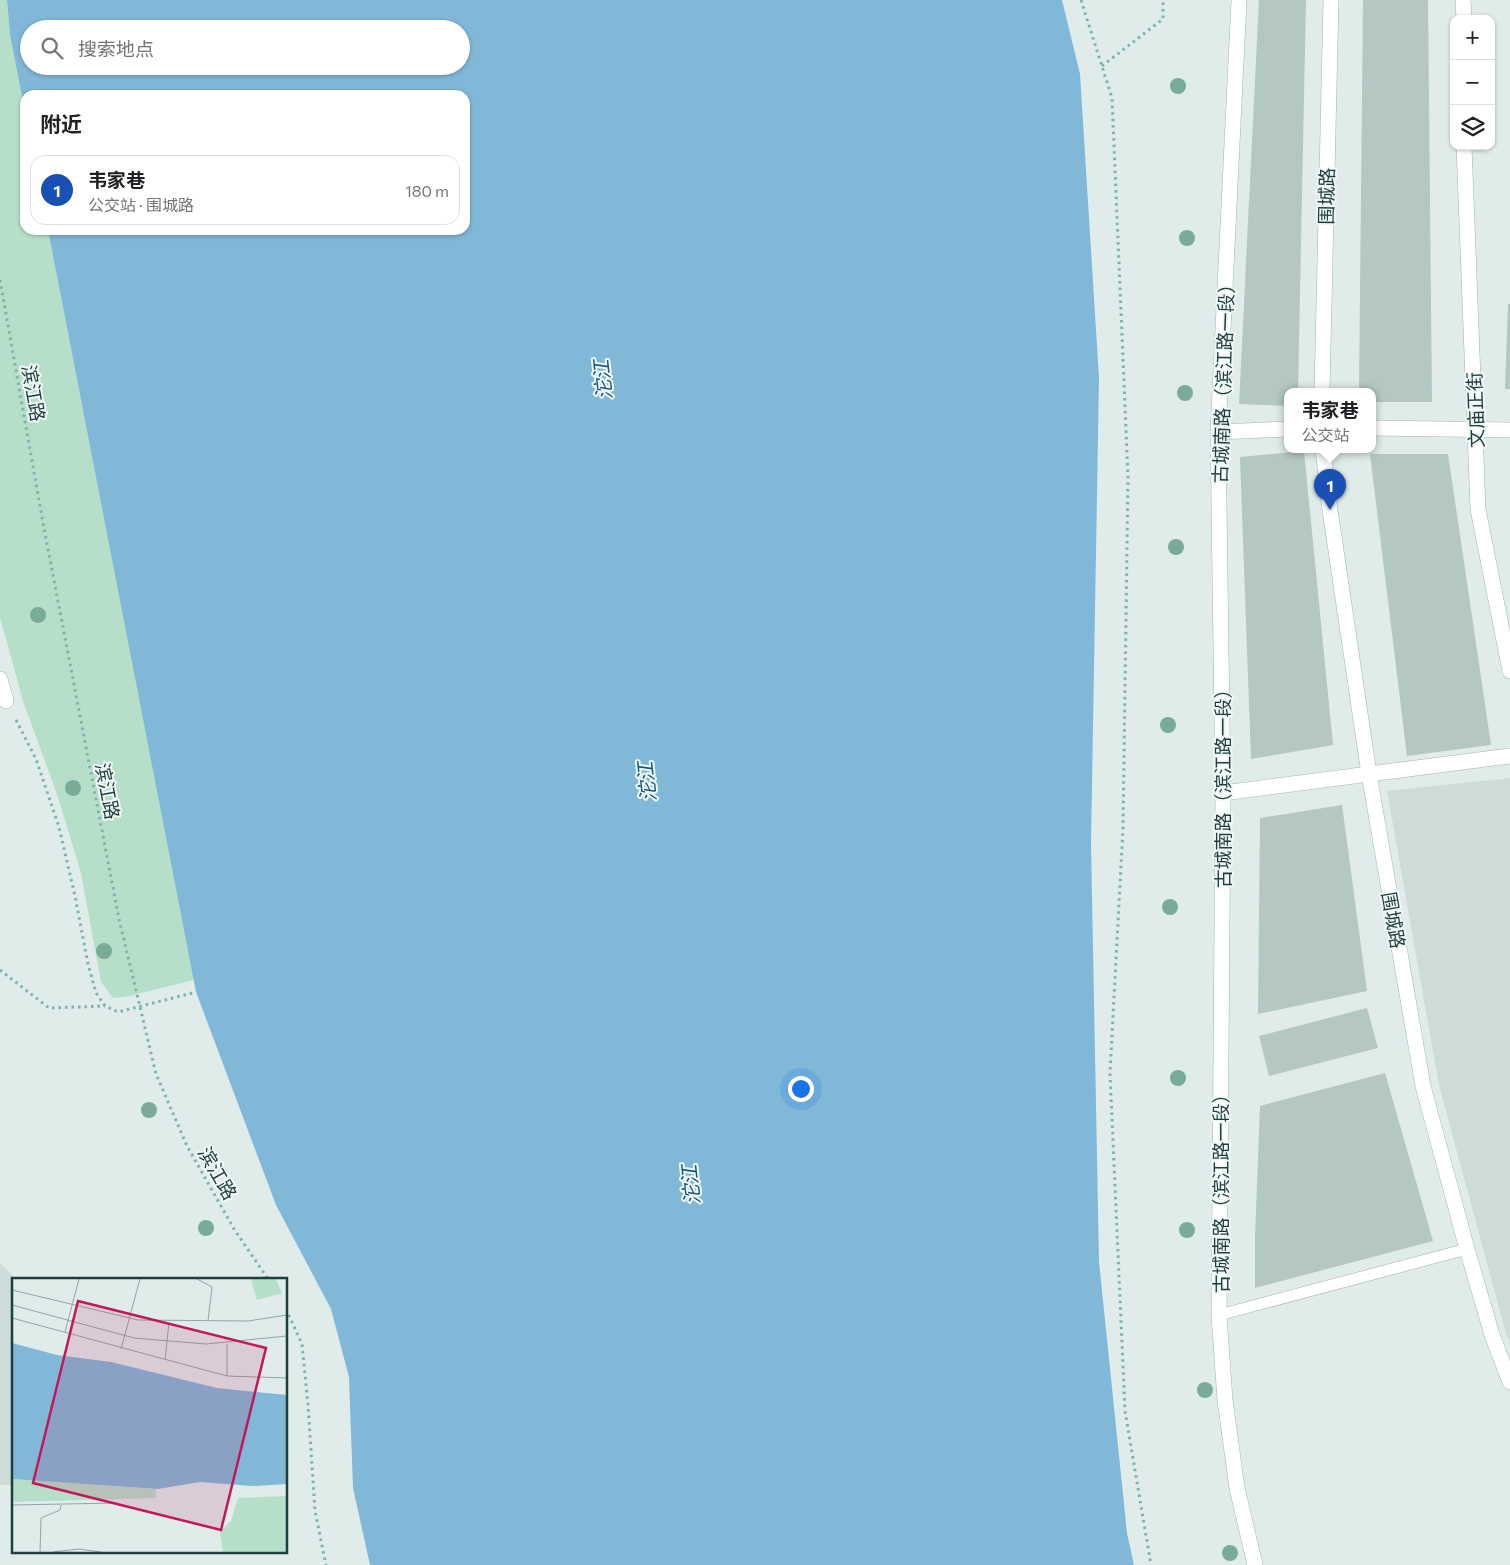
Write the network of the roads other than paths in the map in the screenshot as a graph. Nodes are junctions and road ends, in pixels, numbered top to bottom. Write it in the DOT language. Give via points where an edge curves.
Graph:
graph roads {
  1 [pos="1239,0"];
  2 [pos="1330,0"];
  3 [pos="1464,0"];
  4 [pos="1464,15"];
  5 [pos="1464,150"];
  6 [pos="1322,388"];
  7 [pos="1376,428"];
  8 [pos="1284,429"];
  9 [pos="1476,429"];
  10 [pos="1510,430"];
  11 [pos="1218,432"];
  12 [pos="1323,453"];
  13 [pos="1510,671"];
  14 [pos="0,679"];
  15 [pos="6,701"];
  16 [pos="1510,756"];
  17 [pos="1368,774"];
  18 [pos="1223,793"];
  19 [pos="1467,1249"];
  20 [pos="1219,1314"];
  21 [pos="1510,1382"];
  22 [pos="1255,1565"];
  1 -- 11 [label="street, 古城南路（滨江路一段）"];
  2 -- 6 [label="street, 围城路"];
  3 -- 4 [label="street"];
  5 -- 9 [label="street, 文庙正街"];
  7 -- 9 [label="street"];
  8 -- 11 [label="street"];
  9 -- 10 [label="street"];
  9 -- 13 [label="street, 文庙正街" via="1478,509"];
  11 -- 18 [label="street, 古城南路（滨江路一段）"];
  12 -- 17 [label="street, 围城路"];
  14 -- 15 [label="street"];
  16 -- 17 [label="street"];
  17 -- 18 [label="street"];
  17 -- 19 [label="street, 围城路" via="1423,1086"];
  18 -- 20 [label="street, 古城南路（滨江路一段）"];
  19 -- 20 [label="lane"];
  19 -- 21 [label="street, 围城路" via="1492,1335"];
  20 -- 22 [label="street, 古城南路（滨江路一段）" via="1224,1400 1237,1488"];
}
